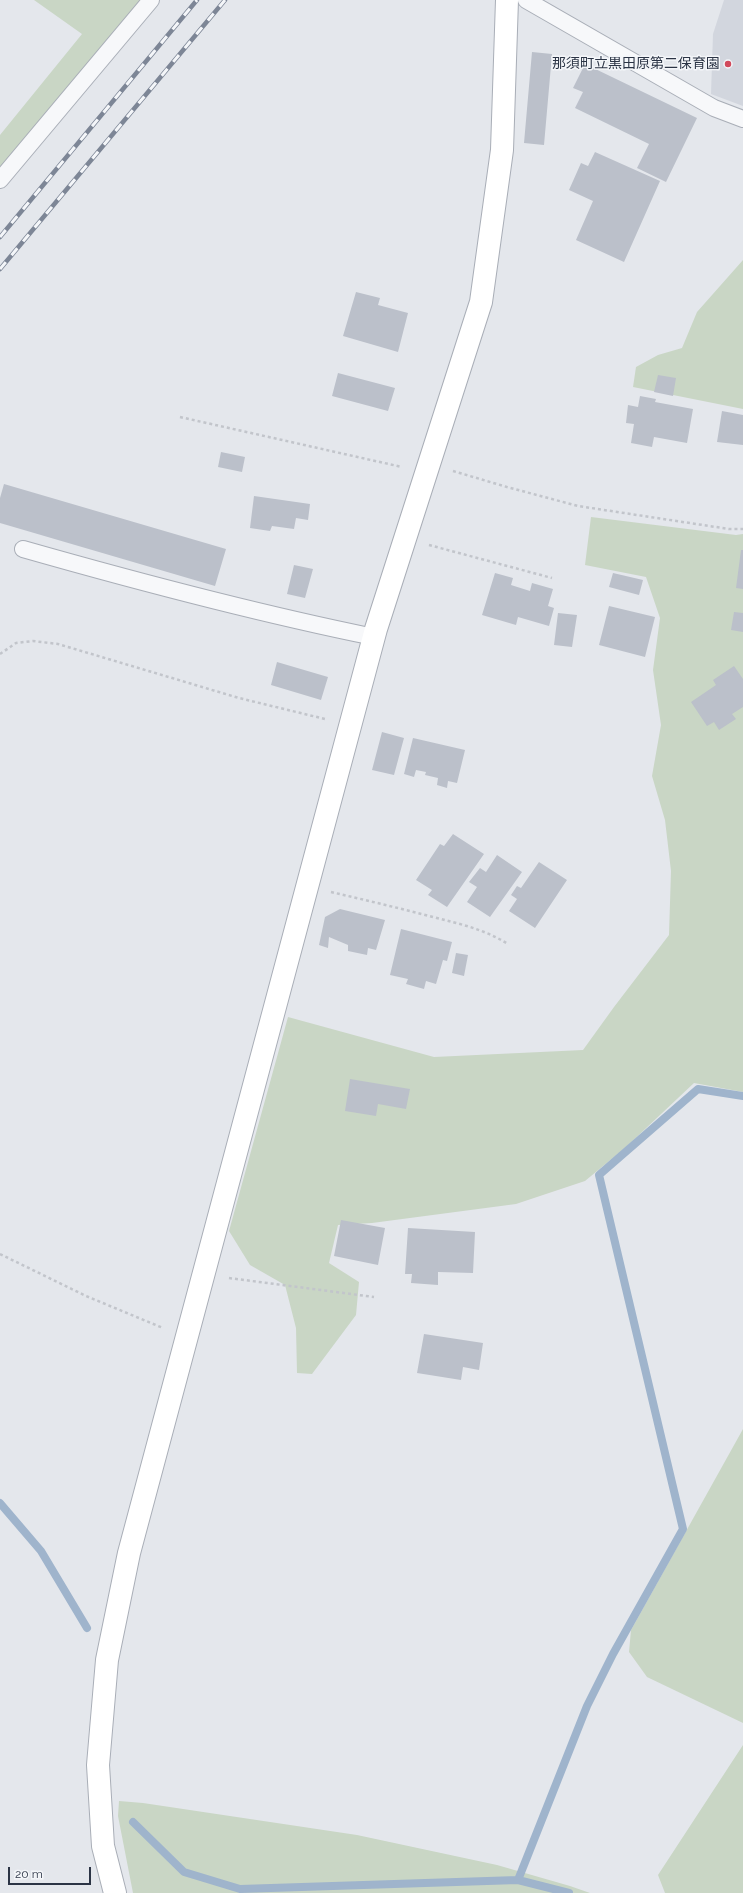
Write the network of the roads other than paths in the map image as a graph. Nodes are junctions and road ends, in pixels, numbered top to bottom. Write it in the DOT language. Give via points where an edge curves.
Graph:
graph roads {
  1 [pos="151,0"];
  2 [pos="507,0"];
  3 [pos="526,0"];
  4 [pos="743,119"];
  5 [pos="0,180"];
  6 [pos="23,549"];
  7 [pos="374,637"];
  8 [pos="116,1893"];
  1 -- 5 [label="lane"];
  2 -- 7 [label="street" via="502,150 481,302"];
  3 -- 4 [label="lane" via="714,108"];
  6 -- 7 [label="lane" via="129,580 281,618"];
  7 -- 8 [label="street" via="129,1553 107,1660 98,1765 103,1846"];
}
